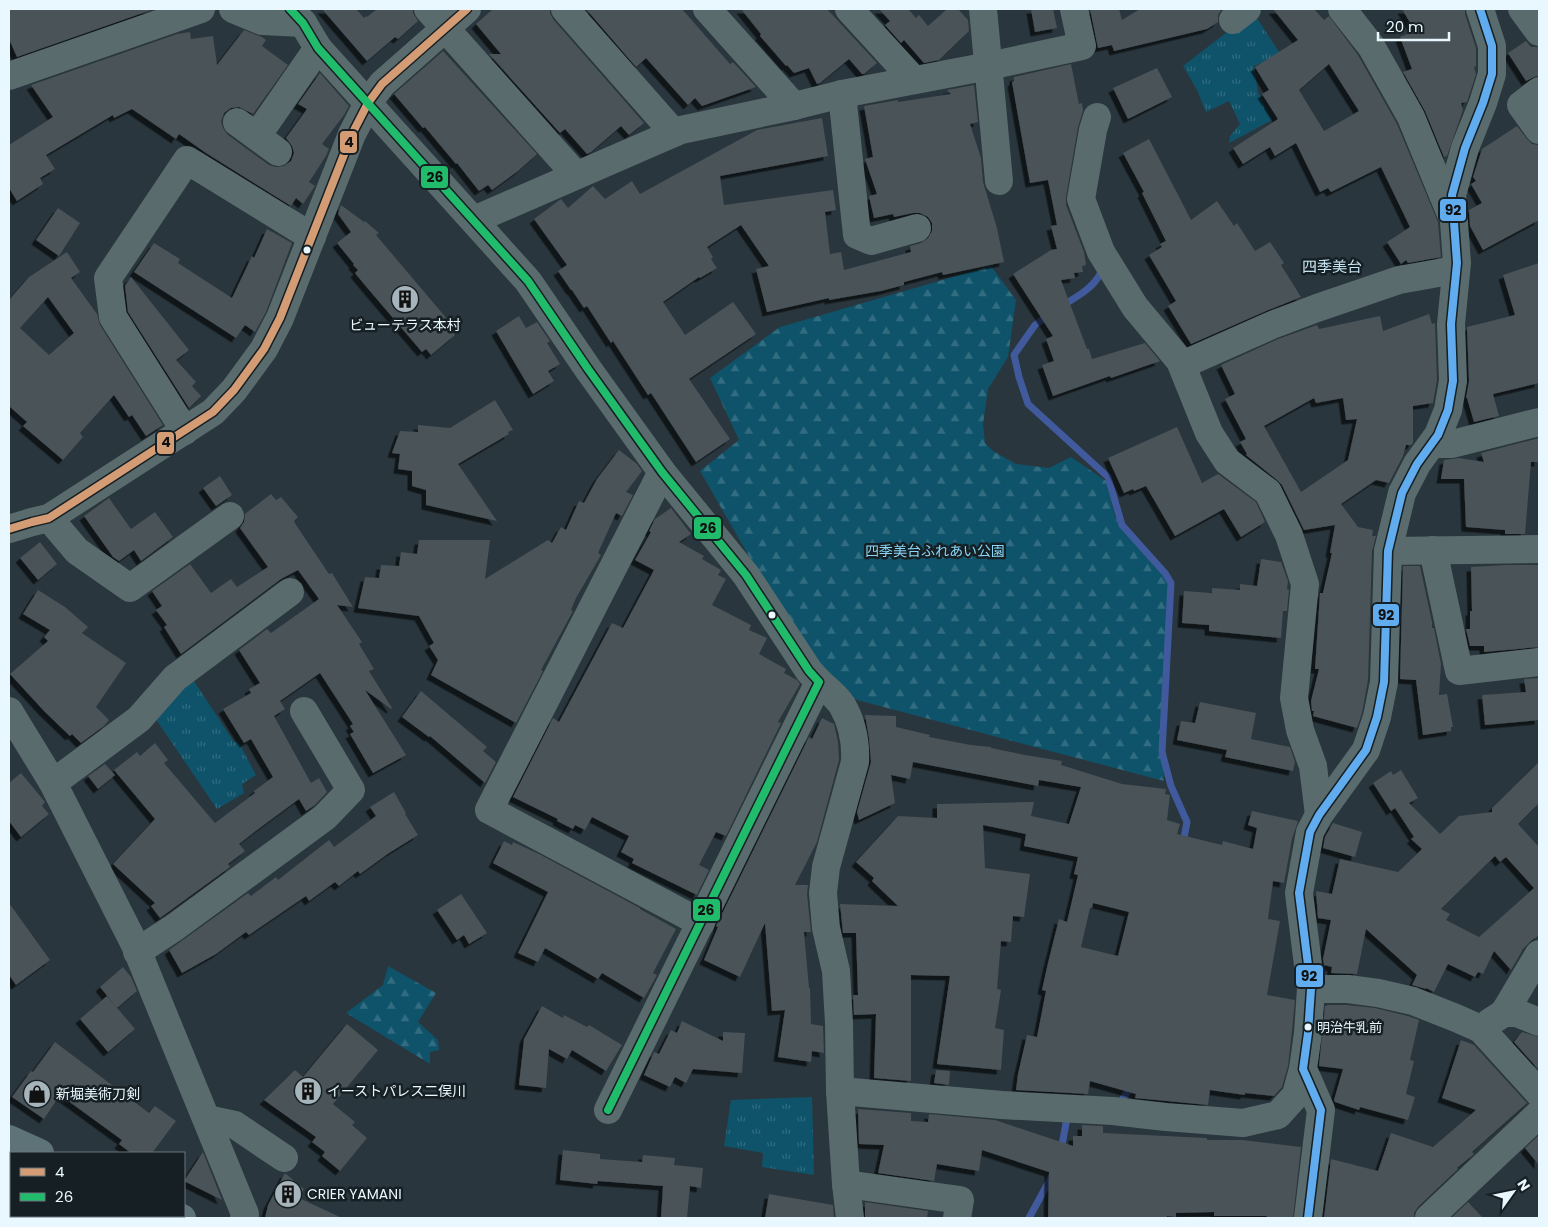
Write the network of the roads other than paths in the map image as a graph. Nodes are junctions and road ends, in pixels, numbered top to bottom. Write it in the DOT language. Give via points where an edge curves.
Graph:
graph roads {
  1 [pos="201,9"];
  2 [pos="233,9"];
  3 [pos="467,9"];
  4 [pos="565,9"];
  5 [pos="707,9"];
  6 [pos="849,9"];
  7 [pos="983,9"];
  8 [pos="1074,9"];
  9 [pos="1342,9"];
  10 [pos="1480,9"];
  11 [pos="1522,9"];
  12 [pos="296,16"];
  13 [pos="437,18"];
  14 [pos="1539,32"];
  15 [pos="318,48"];
  16 [pos="989,66"];
  17 [pos="9,76"];
  18 [pos="914,80"];
  19 [pos="1539,91"];
  20 [pos="842,94"];
  21 [pos="368,103"];
  22 [pos="794,106"];
  23 [pos="1097,117"];
  24 [pos="1539,130"];
  25 [pos="674,133"];
  26 [pos="278,152"];
  27 [pos="576,175"];
  28 [pos="999,181"];
  29 [pos="1452,217"];
  30 [pos="474,220"];
  31 [pos="916,228"];
  32 [pos="312,237"];
  33 [pos="1455,270"];
  34 [pos="1182,365"];
  35 [pos="1539,422"];
  36 [pos="185,431"];
  37 [pos="1432,444"];
  38 [pos="662,472"];
  39 [pos="230,516"];
  40 [pos="49,518"];
  41 [pos="9,529"];
  42 [pos="1539,549"];
  43 [pos="1433,550"];
  44 [pos="1388,551"];
  45 [pos="290,592"];
  46 [pos="1539,662"];
  47 [pos="816,672"];
  48 [pos="9,711"];
  49 [pos="304,711"];
  50 [pos="53,783"];
  51 [pos="1319,815"];
  52 [pos="701,923"];
  53 [pos="137,952"];
  54 [pos="1539,954"];
  55 [pos="1311,990"];
  56 [pos="1504,1013"];
  57 [pos="1539,1022"];
  58 [pos="1480,1029"];
  59 [pos="1303,1069"];
  60 [pos="840,1091"];
  61 [pos="1539,1093"];
  62 [pos="608,1110"];
  63 [pos="1539,1114"];
  64 [pos="207,1118"];
  65 [pos="9,1139"];
  66 [pos="38,1152"];
  67 [pos="284,1158"];
  68 [pos="846,1184"];
  69 [pos="244,1218"];
  70 [pos="850,1218"];
  71 [pos="957,1218"];
  72 [pos="1308,1218"];
  73 [pos="1429,1218"];
  1 -- 17 [label="street"];
  2 -- 12 [label="street" via="262,21"];
  3 -- 13 [label="street"];
  4 -- 25 [label="street"];
  5 -- 22 [label="street"];
  6 -- 18 [label="street"];
  7 -- 16 [label="street"];
  8 -- 16 [label="street" via="1082,46"];
  9 -- 29 [label="street" via="1371,46 1411,117"];
  10 -- 29 [label="street" via="1492,46 1492,74 1465,148 1452,195"];
  11 -- 14 [label="street"];
  12 -- 15 [label="street"];
  13 -- 21 [label="street"];
  13 -- 27 [label="street"];
  15 -- 21 [label="street"];
  15 -- 26 [label="street" via="247,129"];
  16 -- 18 [label="street"];
  16 -- 28 [label="street"];
  18 -- 20 [label="street"];
  19 -- 24 [label="street" via="1521,105"];
  20 -- 22 [label="street"];
  20 -- 31 [label="street" via="857,235 871,241"];
  21 -- 30 [label="street"];
  21 -- 32 [label="street" via="352,134"];
  22 -- 25 [label="street"];
  23 -- 34 [label="street" via="1081,199 1101,252 1135,307"];
  25 -- 27 [label="street"];
  27 -- 30 [label="street"];
  29 -- 33 [label="street" via="1456,240"];
  30 -- 38 [label="street" via="528,281"];
  32 -- 36 [label="street" via="264,349 213,412"];
  32 -- 36 [label="street" via="187,160 108,278 113,317"];
  33 -- 34 [label="street" via="1399,280 1317,308"];
  33 -- 37 [label="street" via="1450,324 1453,381 1448,410"];
  34 -- 51 [label="street" via="1209,434 1227,461 1268,492 1289,535 1304,584 1294,698 1300,730 1313,766"];
  35 -- 37 [label="street" via="1452,444"];
  36 -- 40 [label="street"];
  37 -- 44 [label="street" via="1417,464 1402,494"];
  38 -- 47 [label="street" via="746,575"];
  38 -- 52 [label="street" via="488,810"];
  39 -- 40 [label="street" via="130,588 78,550"];
  40 -- 41 [label="street"];
  42 -- 43 [label="street"];
  43 -- 44 [label="street"];
  43 -- 46 [label="street" via="1459,671"];
  44 -- 51 [label="street" via="1384,682 1377,718 1366,750"];
  45 -- 50 [label="street" via="175,678 139,719"];
  47 -- 52 [label="street"];
  47 -- 60 [label="street" via="841,704 856,745 855,762 826,867 823,893 826,928 836,971"];
  48 -- 50 [label="street"];
  49 -- 53 [label="street" via="351,790 325,817"];
  50 -- 53 [label="street"];
  51 -- 55 [label="street" via="1310,832 1299,893"];
  52 -- 62 [label="street"];
  53 -- 64 [label="street"];
  54 -- 56 [label="street"];
  55 -- 58 [label="street" via="1348,989 1413,1001"];
  55 -- 59 [label="street"];
  56 -- 57 [label="street" via="1517,1013"];
  56 -- 58 [label="street"];
  58 -- 61 [label="street"];
  59 -- 60 [label="street" via="1296,1095 1278,1115 1243,1123"];
  59 -- 72 [label="street" via="1321,1110"];
  60 -- 68 [label="street"];
  63 -- 73 [label="street"];
  64 -- 67 [label="street" via="235,1125"];
  64 -- 69 [label="street"];
  65 -- 66 [label="main road"];
  68 -- 70 [label="street"];
  68 -- 71 [label="street" via="960,1200"];
}
